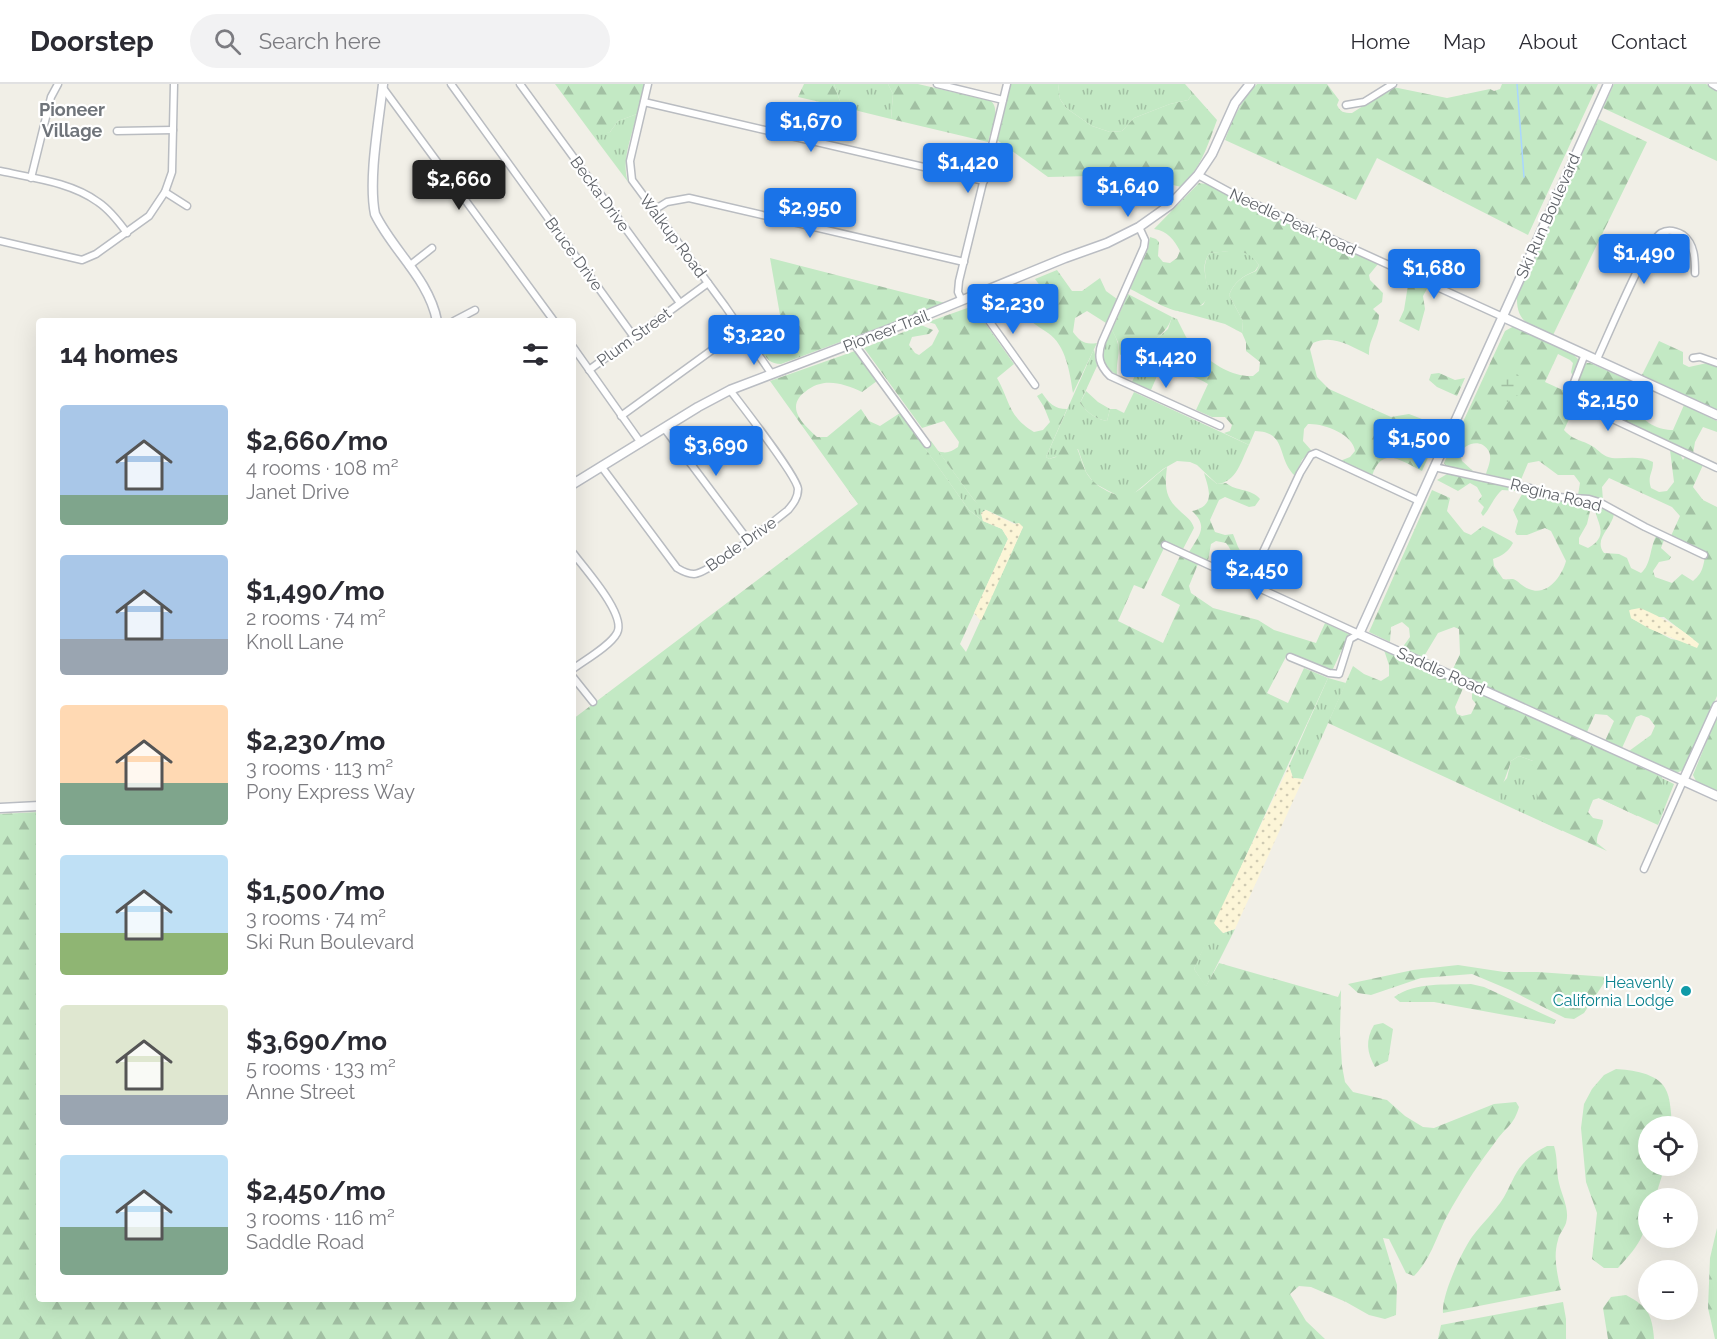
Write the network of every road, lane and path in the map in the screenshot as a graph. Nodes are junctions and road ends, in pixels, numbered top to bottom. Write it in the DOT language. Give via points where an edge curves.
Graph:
graph roads {
  1 [pos="58,84"];
  2 [pos="174,84"];
  3 [pos="451,84"];
  4 [pos="520,84"];
  5 [pos="648,84"];
  6 [pos="937,84"];
  7 [pos="1007,84"];
  8 [pos="1250,84"];
  9 [pos="1393,84"];
  10 [pos="1608,84"];
  11 [pos="1712,84"];
  12 [pos="383,86"];
  13 [pos="1717,87"];
  14 [pos="1003,100"];
  15 [pos="644,102"];
  16 [pos="1346,105"];
  17 [pos="173,130"];
  18 [pos="117,131"];
  19 [pos="0,171"];
  20 [pos="1198,175"];
  21 [pos="31,178"];
  22 [pos="984,181"];
  23 [pos="165,192"];
  24 [pos="187,206"];
  25 [pos="654,210"];
  26 [pos="1139,227"];
  27 [pos="127,233"];
  28 [pos="0,241"];
  29 [pos="432,248"];
  30 [pos="964,262"];
  31 [pos="409,266"];
  32 [pos="1695,273"];
  33 [pos="708,283"];
  34 [pos="972,297"];
  35 [pos="962,301"];
  36 [pos="680,303"];
  37 [pos="475,310"];
  38 [pos="1503,317"];
  39 [pos="435,318"];
  40 [pos="460,318"];
  41 [pos="552,318"];
  42 [pos="741,329"];
  43 [pos="634,337"];
  44 [pos="854,344"];
  45 [pos="576,351"];
  46 [pos="1585,354"];
  47 [pos="1693,358"];
  48 [pos="1597,359"];
  49 [pos="1717,363"];
  50 [pos="589,370"];
  51 [pos="771,373"];
  52 [pos="1035,386"];
  53 [pos="730,390"];
  54 [pos="1717,415"];
  55 [pos="621,416"];
  56 [pos="1220,426"];
  57 [pos="664,428"];
  58 [pos="641,443"];
  59 [pos="927,444"];
  60 [pos="601,466"];
  61 [pos="1434,467"];
  62 [pos="1717,468"];
  63 [pos="576,482"];
  64 [pos="1419,501"];
  65 [pos="748,540"];
  66 [pos="1165,545"];
  67 [pos="1704,555"];
  68 [pos="576,557"];
  69 [pos="1248,584"];
  70 [pos="1359,634"];
  71 [pos="1290,657"];
  72 [pos="576,667"];
  73 [pos="576,681"];
  74 [pos="592,702"];
  75 [pos="1717,706"];
  76 [pos="1683,782"];
  77 [pos="1717,796"];
  78 [pos="36,806"];
  79 [pos="0,808"];
  80 [pos="1644,869"];
  1 -- 21 [label="street" via="51,97"];
  2 -- 17 [label="street"];
  3 -- 43 [label="street, Bruce Drive"];
  4 -- 36 [label="street, Becka Drive"];
  5 -- 15 [label="street, Walkup Road"];
  6 -- 14 [label="street"];
  7 -- 14 [label="street"];
  8 -- 20 [label="street, Pioneer Trail" via="1235,103"];
  9 -- 16 [label="street" via="1364,102"];
  10 -- 38 [label="street, Ski Run Boulevard"];
  11 -- 13 [label="street"];
  12 -- 31 [label="street" via="373,204 379,223"];
  12 -- 41 [label="street"];
  14 -- 22 [label="street"];
  15 -- 22 [label="street"];
  15 -- 25 [label="street, Walkup Road" via="629,168 635,187"];
  17 -- 18 [label="street"];
  17 -- 23 [label="street" via="172,172"];
  19 -- 21 [label="street"];
  20 -- 26 [label="street, Pioneer Trail" via="1170,205"];
  20 -- 38 [label="street, Needle Peak Road"];
  21 -- 27 [label="street" via="68,187 98,201"];
  22 -- 30 [label="street"];
  23 -- 24 [label="street"];
  23 -- 27 [label="street" via="149,216"];
  25 -- 30 [label="street" via="667,202 689,198"];
  25 -- 33 [label="street, Walkup Road"];
  26 -- 34 [label="street, Pioneer Trail"];
  26 -- 56 [label="street" via="1144,247 1098,352 1100,363 1110,376"];
  27 -- 28 [label="street" via="82,260"];
  29 -- 31 [label="street"];
  30 -- 35 [label="street" via="958,287"];
  31 -- 39 [label="street" via="429,297"];
  32 -- 48 [label="street" via="1693,252 1686,238 1668,230 1660,234 1646,254"];
  33 -- 36 [label="street, Plum Street"];
  33 -- 42 [label="street, Walkup Road"];
  34 -- 35 [label="street, Pioneer Trail"];
  34 -- 52 [label="street"];
  35 -- 44 [label="street, Pioneer Trail"];
  36 -- 43 [label="street, Plum Street"];
  37 -- 40 [label="street"];
  38 -- 46 [label="street, Needle Peak Road"];
  38 -- 61 [label="street, Ski Run Boulevard"];
  42 -- 51 [label="street, Walkup Road"];
  42 -- 55 [label="street"];
  43 -- 50 [label="street, Plum Street"];
  44 -- 51 [label="street, Pioneer Trail"];
  44 -- 59 [label="street"];
  45 -- 50 [label="street"];
  46 -- 48 [label="street, Needle Peak Road"];
  46 -- 62 [label="street" via="1571,390 1572,400"];
  47 -- 49 [label="street"];
  48 -- 54 [label="street, Needle Peak Road"];
  50 -- 55 [label="street"];
  51 -- 53 [label="street, Pioneer Trail"];
  53 -- 57 [label="street, Pioneer Trail"];
  53 -- 65 [label="street, Bode Drive" via="798,489 788,510"];
  55 -- 58 [label="street"];
  57 -- 58 [label="street, Pioneer Trail"];
  57 -- 65 [label="street"];
  58 -- 60 [label="street, Pioneer Trail"];
  60 -- 63 [label="street, Pioneer Trail"];
  60 -- 65 [label="street, Bode Drive" via="676,568 686,573 702,572"];
  61 -- 64 [label="street, Ski Run Boulevard"];
  61 -- 67 [label="street, Regina Road" via="1557,497 1599,502"];
  64 -- 69 [label="street" via="1311,454"];
  64 -- 70 [label="street, Ski Run Boulevard"];
  66 -- 69 [label="street, Saddle Road"];
  68 -- 72 [label="street" via="610,603 620,626 612,639"];
  69 -- 70 [label="street, Saddle Road"];
  70 -- 71 [label="street, Ski Run Boulevard" via="1350,639 1339,674"];
  70 -- 76 [label="street, Saddle Road"];
  73 -- 74 [label="street"];
  75 -- 76 [label="street"];
  76 -- 77 [label="street, Saddle Road"];
  76 -- 80 [label="street"];
  78 -- 79 [label="street"];
}
